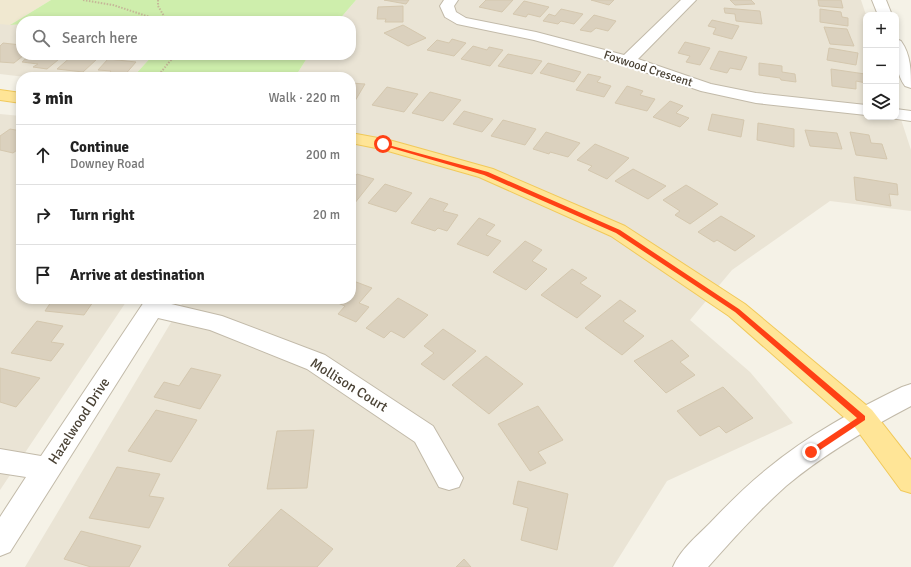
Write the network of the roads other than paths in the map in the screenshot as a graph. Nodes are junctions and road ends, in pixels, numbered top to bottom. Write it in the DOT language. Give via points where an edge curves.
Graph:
graph roads {
  1 [pos="451,0"];
  2 [pos="689,0"];
  3 [pos="879,0"];
  4 [pos="884,12"];
  5 [pos="898,48"];
  6 [pos="627,61"];
  7 [pos="911,83"];
  8 [pos="0,95"];
  9 [pos="16,97"];
  10 [pos="863,110"];
  11 [pos="899,114"];
  12 [pos="911,116"];
  13 [pos="356,139"];
  14 [pos="155,304"];
  15 [pos="159,304"];
  16 [pos="911,394"];
  17 [pos="863,418"];
  18 [pos="0,460"];
  19 [pos="48,469"];
  20 [pos="449,478"];
  21 [pos="911,481"];
  22 [pos="0,542"];
  23 [pos="688,567"];
  1 -- 6 [label="street, Foxwood Crescent" via="447,6 450,14 462,21 536,36"];
  2 -- 6 [label="street"];
  3 -- 4 [label="street"];
  5 -- 7 [label="street"];
  6 -- 10 [label="street, Foxwood Crescent" via="707,88 756,98"];
  8 -- 9 [label="main road"];
  11 -- 12 [label="street"];
  13 -- 17 [label="main road" via="486,173 618,231 737,310"];
  14 -- 19 [label="street, Hazelwood Drive"];
  15 -- 20 [label="street, Mollison Court" via="214,322 316,362 424,434"];
  16 -- 17 [label="street"];
  17 -- 21 [label="main road"];
  17 -- 23 [label="street" via="776,478"];
  18 -- 19 [label="street"];
  19 -- 22 [label="street, Hazelwood Drive"];
}
